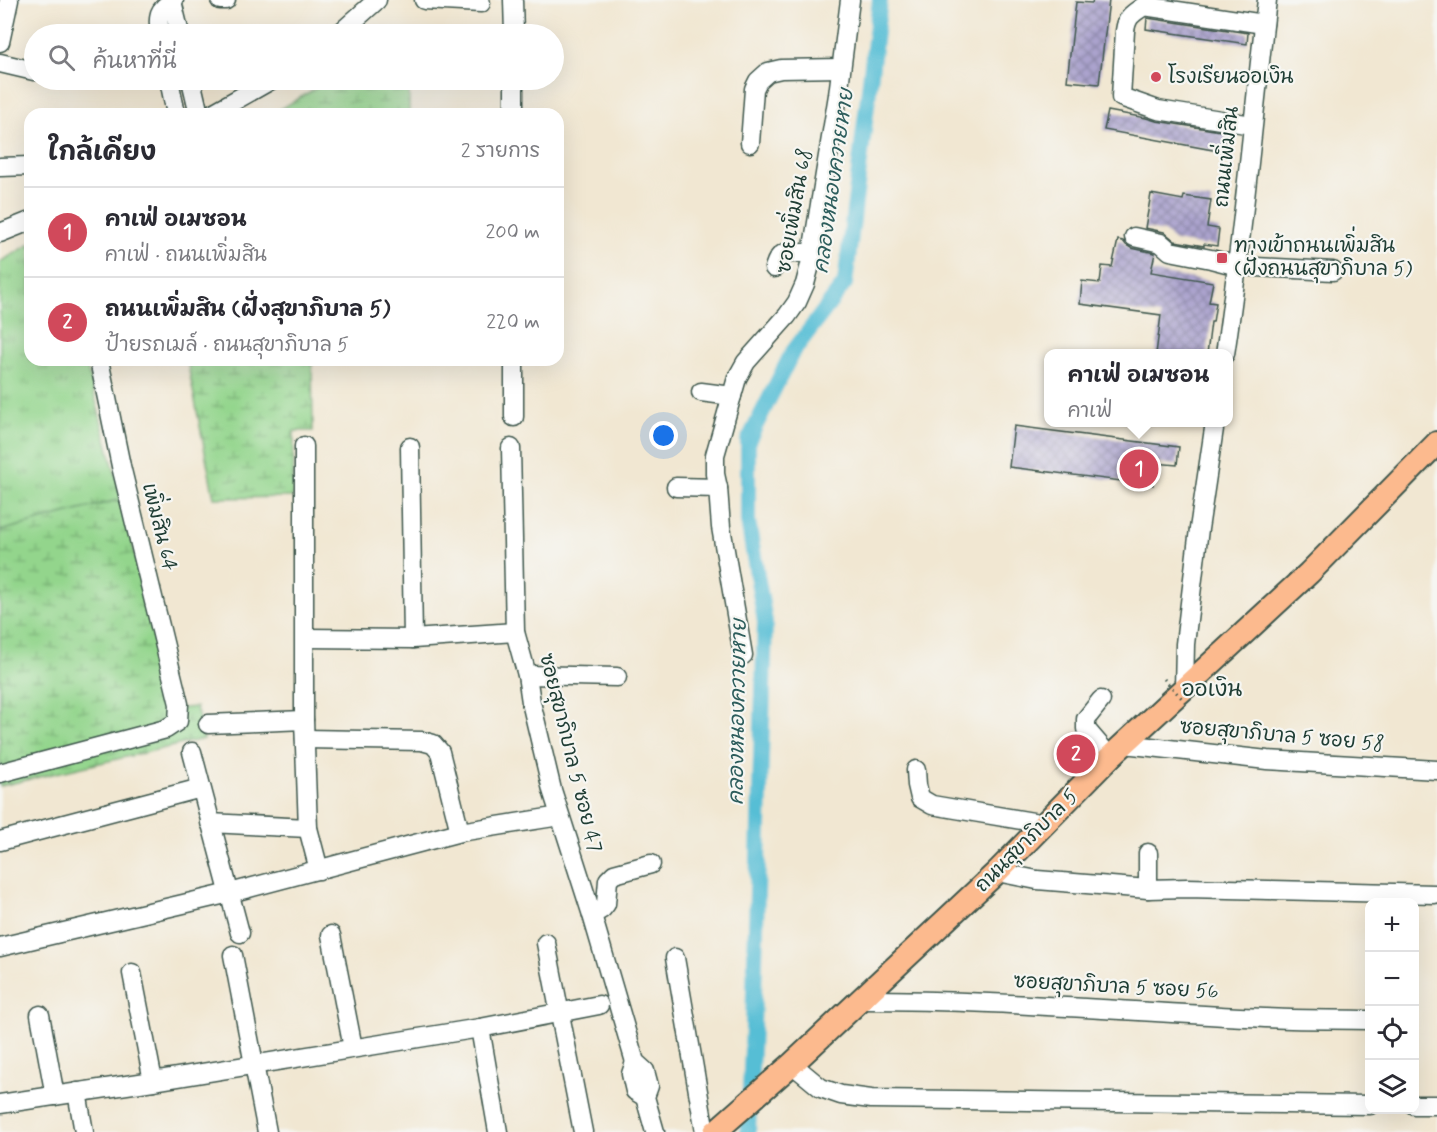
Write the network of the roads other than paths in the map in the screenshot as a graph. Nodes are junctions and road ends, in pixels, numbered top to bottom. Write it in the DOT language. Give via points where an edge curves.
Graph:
graph roads {
  1 [pos="9,0"];
  2 [pos="220,0"];
  3 [pos="226,0"];
  4 [pos="377,0"];
  5 [pos="424,0"];
  6 [pos="513,0"];
  7 [pos="850,0"];
  8 [pos="1267,0"];
  9 [pos="173,1"];
  10 [pos="481,3"];
  11 [pos="159,24"];
  12 [pos="178,24"];
  13 [pos="350,24"];
  14 [pos="514,24"];
  15 [pos="1264,24"];
  16 [pos="0,42"];
  17 [pos="0,63"];
  18 [pos="841,68"];
  19 [pos="24,69"];
  20 [pos="171,90"];
  21 [pos="193,90"];
  22 [pos="253,90"];
  23 [pos="514,90"];
  24 [pos="175,108"];
  25 [pos="198,108"];
  26 [pos="222,108"];
  27 [pos="514,108"];
  28 [pos="1252,124"];
  29 [pos="750,143"];
  30 [pos="24,166"];
  31 [pos="0,167"];
  32 [pos="24,223"];
  33 [pos="0,233"];
  34 [pos="1134,237"];
  35 [pos="812,253"];
  36 [pos="1238,266"];
  37 [pos="774,268"];
  38 [pos="1333,271"];
  39 [pos="1227,349"];
  40 [pos="100,366"];
  41 [pos="514,366"];
  42 [pos="701,392"];
  43 [pos="732,396"];
  44 [pos="514,417"];
  45 [pos="1214,427"];
  46 [pos="1437,443"];
  47 [pos="304,446"];
  48 [pos="410,447"];
  49 [pos="511,448"];
  50 [pos="676,487"];
  51 [pos="718,488"];
  52 [pos="515,632"];
  53 [pos="305,638"];
  54 [pos="413,639"];
  55 [pos="743,655"];
  56 [pos="527,675"];
  57 [pos="617,677"];
  58 [pos="1186,697"];
  59 [pos="1101,700"];
  60 [pos="304,720"];
  61 [pos="208,724"];
  62 [pos="305,739"];
  63 [pos="1117,750"];
  64 [pos="192,752"];
  65 [pos="916,770"];
  66 [pos="1437,770"];
  67 [pos="0,773"];
  68 [pos="201,788"];
  69 [pos="560,816"];
  70 [pos="210,823"];
  71 [pos="1045,824"];
  72 [pos="308,828"];
  73 [pos="460,832"];
  74 [pos="0,841"];
  75 [pos="1149,853"];
  76 [pos="651,864"];
  77 [pos="319,870"];
  78 [pos="997,872"];
  79 [pos="1148,889"];
  80 [pos="230,893"];
  81 [pos="1435,894"];
  82 [pos="592,915"];
  83 [pos="240,933"];
  84 [pos="331,935"];
  85 [pos="546,944"];
  86 [pos="0,947"];
  87 [pos="233,955"];
  88 [pos="675,958"];
  89 [pos="132,973"];
  90 [pos="861,1000"];
  91 [pos="599,1005"];
  92 [pos="559,1014"];
  93 [pos="40,1016"];
  94 [pos="1365,1020"];
  95 [pos="480,1028"];
  96 [pos="353,1048"];
  97 [pos="792,1064"];
  98 [pos="253,1065"];
  99 [pos="153,1081"];
  100 [pos="77,1092"];
  101 [pos="55,1096"];
  102 [pos="0,1104"];
  103 [pos="1365,1105"];
  104 [pos="1419,1105"];
  105 [pos="1437,1105"];
  106 [pos="84,1132"];
  107 [pos="267,1132"];
  108 [pos="497,1132"];
  109 [pos="583,1132"];
  110 [pos="655,1132"];
  111 [pos="705,1132"];
  112 [pos="715,1132"];
  1 -- 16 [label="street"];
  2 -- 3 [label="street"];
  4 -- 13 [label="street"];
  5 -- 10 [label="street"];
  6 -- 14 [label="street"];
  7 -- 18 [label="street, ซอยเพิ่มสิน 68"];
  8 -- 15 [label="street, ถนนเพิ่มสิน"];
  9 -- 11 [label="street" via="163,7"];
  9 -- 12 [label="street"];
  15 -- 28 [label="street, ถนนเพิ่มสิน"];
  15 -- 28 [label="street" via="1144,6 1127,20 1121,98 1158,111"];
  17 -- 19 [label="street"];
  18 -- 29 [label="street" via="768,72 754,90"];
  18 -- 35 [label="street, ซอยเพิ่มสิน 68"];
  20 -- 24 [label="street"];
  21 -- 25 [label="street"];
  22 -- 26 [label="street"];
  23 -- 27 [label="street"];
  28 -- 36 [label="street, ถนนเพิ่มสิน"];
  30 -- 31 [label="street"];
  32 -- 33 [label="street"];
  34 -- 36 [label="street" via="1161,243 1170,251"];
  35 -- 37 [label="street" via="781,255"];
  35 -- 43 [label="street, ซอยเพิ่มสิน 68" via="797,302 746,362"];
  36 -- 38 [label="street"];
  36 -- 39 [label="street, ถนนเพิ่มสิน"];
  40 -- 67 [label="street, เพิ่มสิน 64" via="180,713 178,721 166,729"];
  41 -- 44 [label="street"];
  42 -- 43 [label="street"];
  43 -- 51 [label="street, ซอยเพิ่มสิน 68" via="715,455"];
  45 -- 58 [label="street" via="1185,644"];
  46 -- 58 [label="main road, ถนนสุขาภิบาล 5"];
  47 -- 53 [label="street"];
  48 -- 54 [label="street"];
  49 -- 52 [label="street, ซอยสุขาภิบาล 5 ซอย 47"];
  50 -- 51 [label="street"];
  51 -- 55 [label="street, ซอยเพิ่มสิน 68"];
  52 -- 54 [label="street"];
  52 -- 56 [label="street, ซอยสุขาภิบาล 5 ซอย 47"];
  53 -- 54 [label="street"];
  53 -- 60 [label="street"];
  56 -- 57 [label="street"];
  56 -- 69 [label="street, ซอยสุขาภิบาล 5 ซอย 47"];
  58 -- 63 [label="main road, ถนนสุขาภิบาล 5"];
  59 -- 63 [label="street" via="1086,719 1086,729"];
  60 -- 61 [label="street"];
  60 -- 62 [label="street"];
  62 -- 72 [label="street"];
  62 -- 73 [label="street" via="433,744 440,752"];
  63 -- 66 [label="street, ซอยสุขาภิบาล 5 ซอย 58"];
  63 -- 71 [label="main road, ถนนสุขาภิบาล 5"];
  64 -- 68 [label="street"];
  65 -- 71 [label="street" via="920,798 932,806"];
  68 -- 70 [label="street"];
  68 -- 74 [label="street"];
  69 -- 73 [label="street"];
  69 -- 82 [label="street, ซอยสุขาภิบาล 5 ซอย 47"];
  70 -- 72 [label="street"];
  70 -- 80 [label="street"];
  71 -- 78 [label="main road, ถนนสุขาภิบาล 5"];
  72 -- 77 [label="street"];
  73 -- 77 [label="street"];
  75 -- 79 [label="street"];
  76 -- 82 [label="street" via="610,876 606,904"];
  77 -- 80 [label="street"];
  78 -- 79 [label="street" via="1037,880"];
  78 -- 90 [label="main road, ถนนสุขาภิบาล 5"];
  79 -- 81 [label="street"];
  80 -- 83 [label="street"];
  80 -- 86 [label="street"];
  82 -- 110 [label="street, ซอยสุขาภิบาล 5 ซอย 47" via="635,1062 645,1071 649,1086 645,1096"];
  84 -- 96 [label="street"];
  85 -- 92 [label="street"];
  87 -- 98 [label="street"];
  88 -- 111 [label="street"];
  89 -- 99 [label="street"];
  90 -- 94 [label="street, ซอยสุขาภิบาล 5 ซอย 56"];
  90 -- 97 [label="main road, ถนนสุขาภิบาล 5"];
  91 -- 92 [label="street"];
  92 -- 95 [label="street"];
  92 -- 109 [label="street"];
  93 -- 101 [label="street"];
  95 -- 96 [label="street"];
  95 -- 108 [label="street"];
  96 -- 98 [label="street"];
  97 -- 103 [label="street" via="821,1088 871,1100"];
  97 -- 112 [label="main road, ถนนสุขาภิบาล 5"];
  98 -- 99 [label="street"];
  98 -- 107 [label="street"];
  99 -- 100 [label="street"];
  100 -- 101 [label="street"];
  100 -- 106 [label="street"];
  101 -- 102 [label="street"];
  104 -- 105 [label="street"];
}
